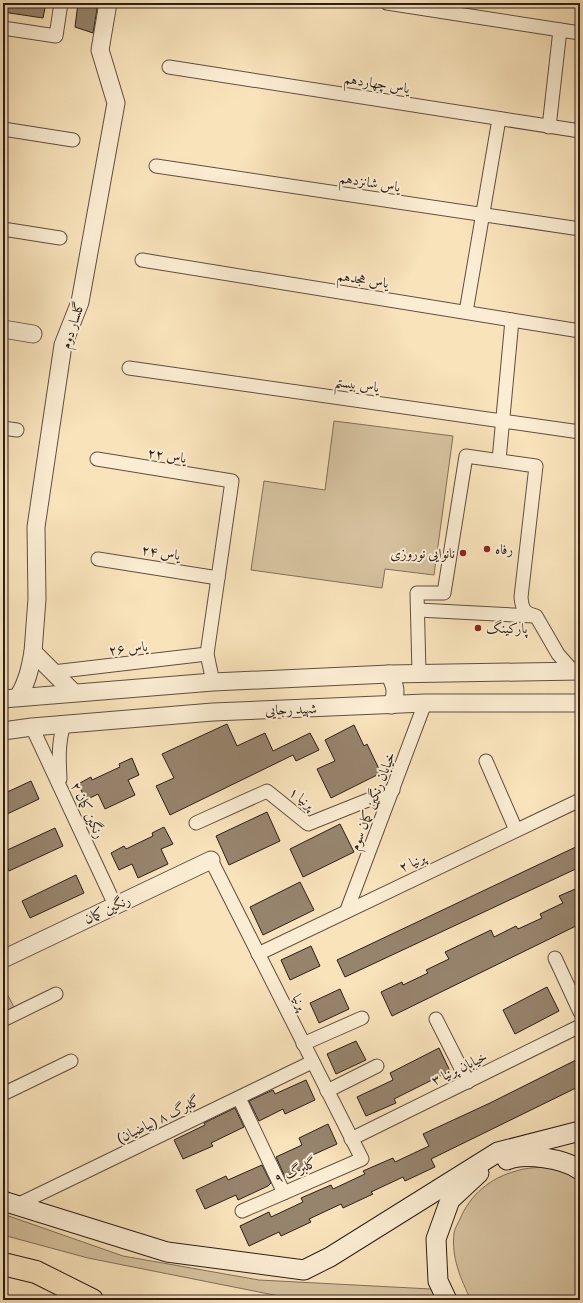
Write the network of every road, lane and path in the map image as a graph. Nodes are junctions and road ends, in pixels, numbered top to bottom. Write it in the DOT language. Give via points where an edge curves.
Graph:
graph roads {
  1 [pos="61,3"];
  2 [pos="108,3"];
  3 [pos="387,3"];
  4 [pos="3,28"];
  5 [pos="560,30"];
  6 [pos="580,33"];
  7 [pos="169,67"];
  8 [pos="499,119"];
  9 [pos="549,127"];
  10 [pos="3,129"];
  11 [pos="580,132"];
  12 [pos="73,140"];
  13 [pos="156,166"];
  14 [pos="483,215"];
  15 [pos="3,229"];
  16 [pos="580,229"];
  17 [pos="60,238"];
  18 [pos="142,260"];
  19 [pos="466,312"];
  20 [pos="512,320"];
  21 [pos="3,329"];
  22 [pos="580,330"];
  23 [pos="33,334"];
  24 [pos="129,368"];
  25 [pos="503,422"];
  26 [pos="3,428"];
  27 [pos="17,430"];
  28 [pos="580,432"];
  29 [pos="97,459"];
  30 [pos="499,460"];
  31 [pos="98,559"];
  32 [pos="218,578"];
  33 [pos="418,610"];
  34 [pos="536,616"];
  35 [pos="33,652"];
  36 [pos="207,654"];
  37 [pos="576,671"];
  38 [pos="53,672"];
  39 [pos="419,673"];
  40 [pos="388,674"];
  41 [pos="213,682"];
  42 [pos="73,692"];
  43 [pos="10,698"];
  44 [pos="426,703"];
  45 [pos="580,704"];
  46 [pos="391,705"];
  47 [pos="64,724"];
  48 [pos="32,727"];
  49 [pos="3,731"];
  50 [pos="486,761"];
  51 [pos="60,787"];
  52 [pos="393,790"];
  53 [pos="580,800"];
  54 [pos="196,823"];
  55 [pos="516,830"];
  56 [pos="211,860"];
  57 [pos="361,874"];
  58 [pos="376,896"];
  59 [pos="115,905"];
  60 [pos="347,910"];
  61 [pos="258,954"];
  62 [pos="555,958"];
  63 [pos="3,959"];
  64 [pos="56,994"];
  65 [pos="580,1012"];
  66 [pos="362,1018"];
  67 [pos="436,1019"];
  68 [pos="3,1020"];
  69 [pos="580,1026"];
  70 [pos="303,1044"];
  71 [pos="71,1061"];
  72 [pos="312,1062"];
  73 [pos="377,1066"];
  74 [pos="468,1082"];
  75 [pos="327,1091"];
  76 [pos="3,1094"];
  77 [pos="238,1098"];
  78 [pos="580,1131"];
  79 [pos="351,1139"];
  80 [pos="362,1159"];
  81 [pos="580,1170"];
  82 [pos="284,1192"];
  83 [pos="10,1203"];
  84 [pos="242,1211"];
  85 [pos="3,1264"];
  86 [pos="92,1300"];
  87 [pos="447,1300"];
  1 -- 4 [label="street" via="56,36"];
  2 -- 35 [label="street, گلسار دوم" via="100,50 116,103 80,302 64,344 60,367 36,527 37,599"];
  3 -- 5 [label="street"];
  5 -- 6 [label="street"];
  5 -- 9 [label="street"];
  7 -- 8 [label="street, یاس چهاردهم"];
  8 -- 9 [label="street, یاس چهاردهم"];
  8 -- 14 [label="street"];
  9 -- 11 [label="street, یاس چهاردهم"];
  10 -- 12 [label="street"];
  13 -- 14 [label="street, یاس شانزدهم"];
  14 -- 16 [label="street, یاس شانزدهم"];
  14 -- 19 [label="street"];
  15 -- 17 [label="street"];
  18 -- 19 [label="street, یاس هجدهم"];
  19 -- 20 [label="street, یاس هجدهم"];
  20 -- 22 [label="street, یاس هجدهم"];
  20 -- 25 [label="street"];
  21 -- 23 [label="street"];
  24 -- 25 [label="street, یاس بیستم"];
  25 -- 28 [label="street, یاس بیستم"];
  25 -- 30 [label="street"];
  26 -- 27 [label="street"];
  29 -- 32 [label="street, یاس ۲۲" via="232,481"];
  30 -- 33 [label="street" via="466,456 444,593 417,593"];
  30 -- 34 [label="street" via="536,466 520,597 521,607 528,614"];
  31 -- 32 [label="street, یاس ۲۴"];
  32 -- 36 [label="street"];
  33 -- 34 [label="street"];
  33 -- 39 [label="street"];
  34 -- 37 [label="street" via="558,654"];
  35 -- 38 [label="street"];
  35 -- 43 [label="street, گلسار دوم" via="25,687"];
  36 -- 38 [label="street, یاس ۲۶"];
  36 -- 41 [label="street"];
  37 -- 39 [label="street"];
  38 -- 42 [label="street"];
  39 -- 40 [label="street"];
  40 -- 41 [label="street"];
  40 -- 46 [label="street" via="396,689"];
  41 -- 42 [label="street"];
  42 -- 43 [label="street"];
  44 -- 45 [label="street, شهید رجایی"];
  44 -- 46 [label="street, شهید رجایی"];
  44 -- 52 [label="street, خیابان رنگین کمان سوم"];
  46 -- 47 [label="street, شهید رجایی" via="213,712"];
  47 -- 48 [label="street, شهید رجایی"];
  47 -- 51 [label="street" via="58,752"];
  48 -- 49 [label="street, شهید رجایی"];
  48 -- 51 [label="street, رنگین کمان ۲"];
  50 -- 55 [label="street"];
  51 -- 59 [label="street, رنگین کمان ۲"];
  52 -- 54 [label="street, پرنیا ۱" via="308,824 267,791"];
  52 -- 57 [label="street, خیابان رنگین کمان سوم"];
  53 -- 55 [label="street, پرنیا ۲"];
  55 -- 58 [label="street, پرنیا ۲"];
  56 -- 59 [label="street, رنگین کمان"];
  56 -- 61 [label="street, پرنیا"];
  57 -- 58 [label="street"];
  57 -- 60 [label="street, خیابان رنگین کمان سوم"];
  58 -- 60 [label="street, پرنیا ۲"];
  59 -- 63 [label="street, رنگین کمان"];
  60 -- 61 [label="street, پرنیا ۲"];
  61 -- 70 [label="street, پرنیا"];
  62 -- 65 [label="street"];
  64 -- 68 [label="street"];
  66 -- 70 [label="street"];
  67 -- 74 [label="street"];
  69 -- 74 [label="street, خیابان پرنیا ۳"];
  70 -- 72 [label="street, پرنیا"];
  71 -- 76 [label="street"];
  72 -- 75 [label="street, پرنیا"];
  72 -- 77 [label="street, گلبرگ ۸ (بیاضیان)"];
  73 -- 75 [label="street"];
  74 -- 79 [label="street, خیابان پرنیا ۳"];
  75 -- 79 [label="street, پرنیا"];
  77 -- 82 [label="street"];
  77 -- 83 [label="street, گلبرگ ۸ (بیاضیان)"];
  78 -- 83 [label="main road" via="498,1152 330,1257 304,1270 167,1252"];
  79 -- 80 [label="street, پرنیا"];
  80 -- 82 [label="street, گلبرگ ۹"];
  81 -- 87 [label="main road" via="550,1158 513,1157 480,1172 450,1200 436,1239 438,1281"];
  82 -- 84 [label="street, گلبرگ ۹"];
  85 -- 86 [label="highway" via="36,1272"];
}
